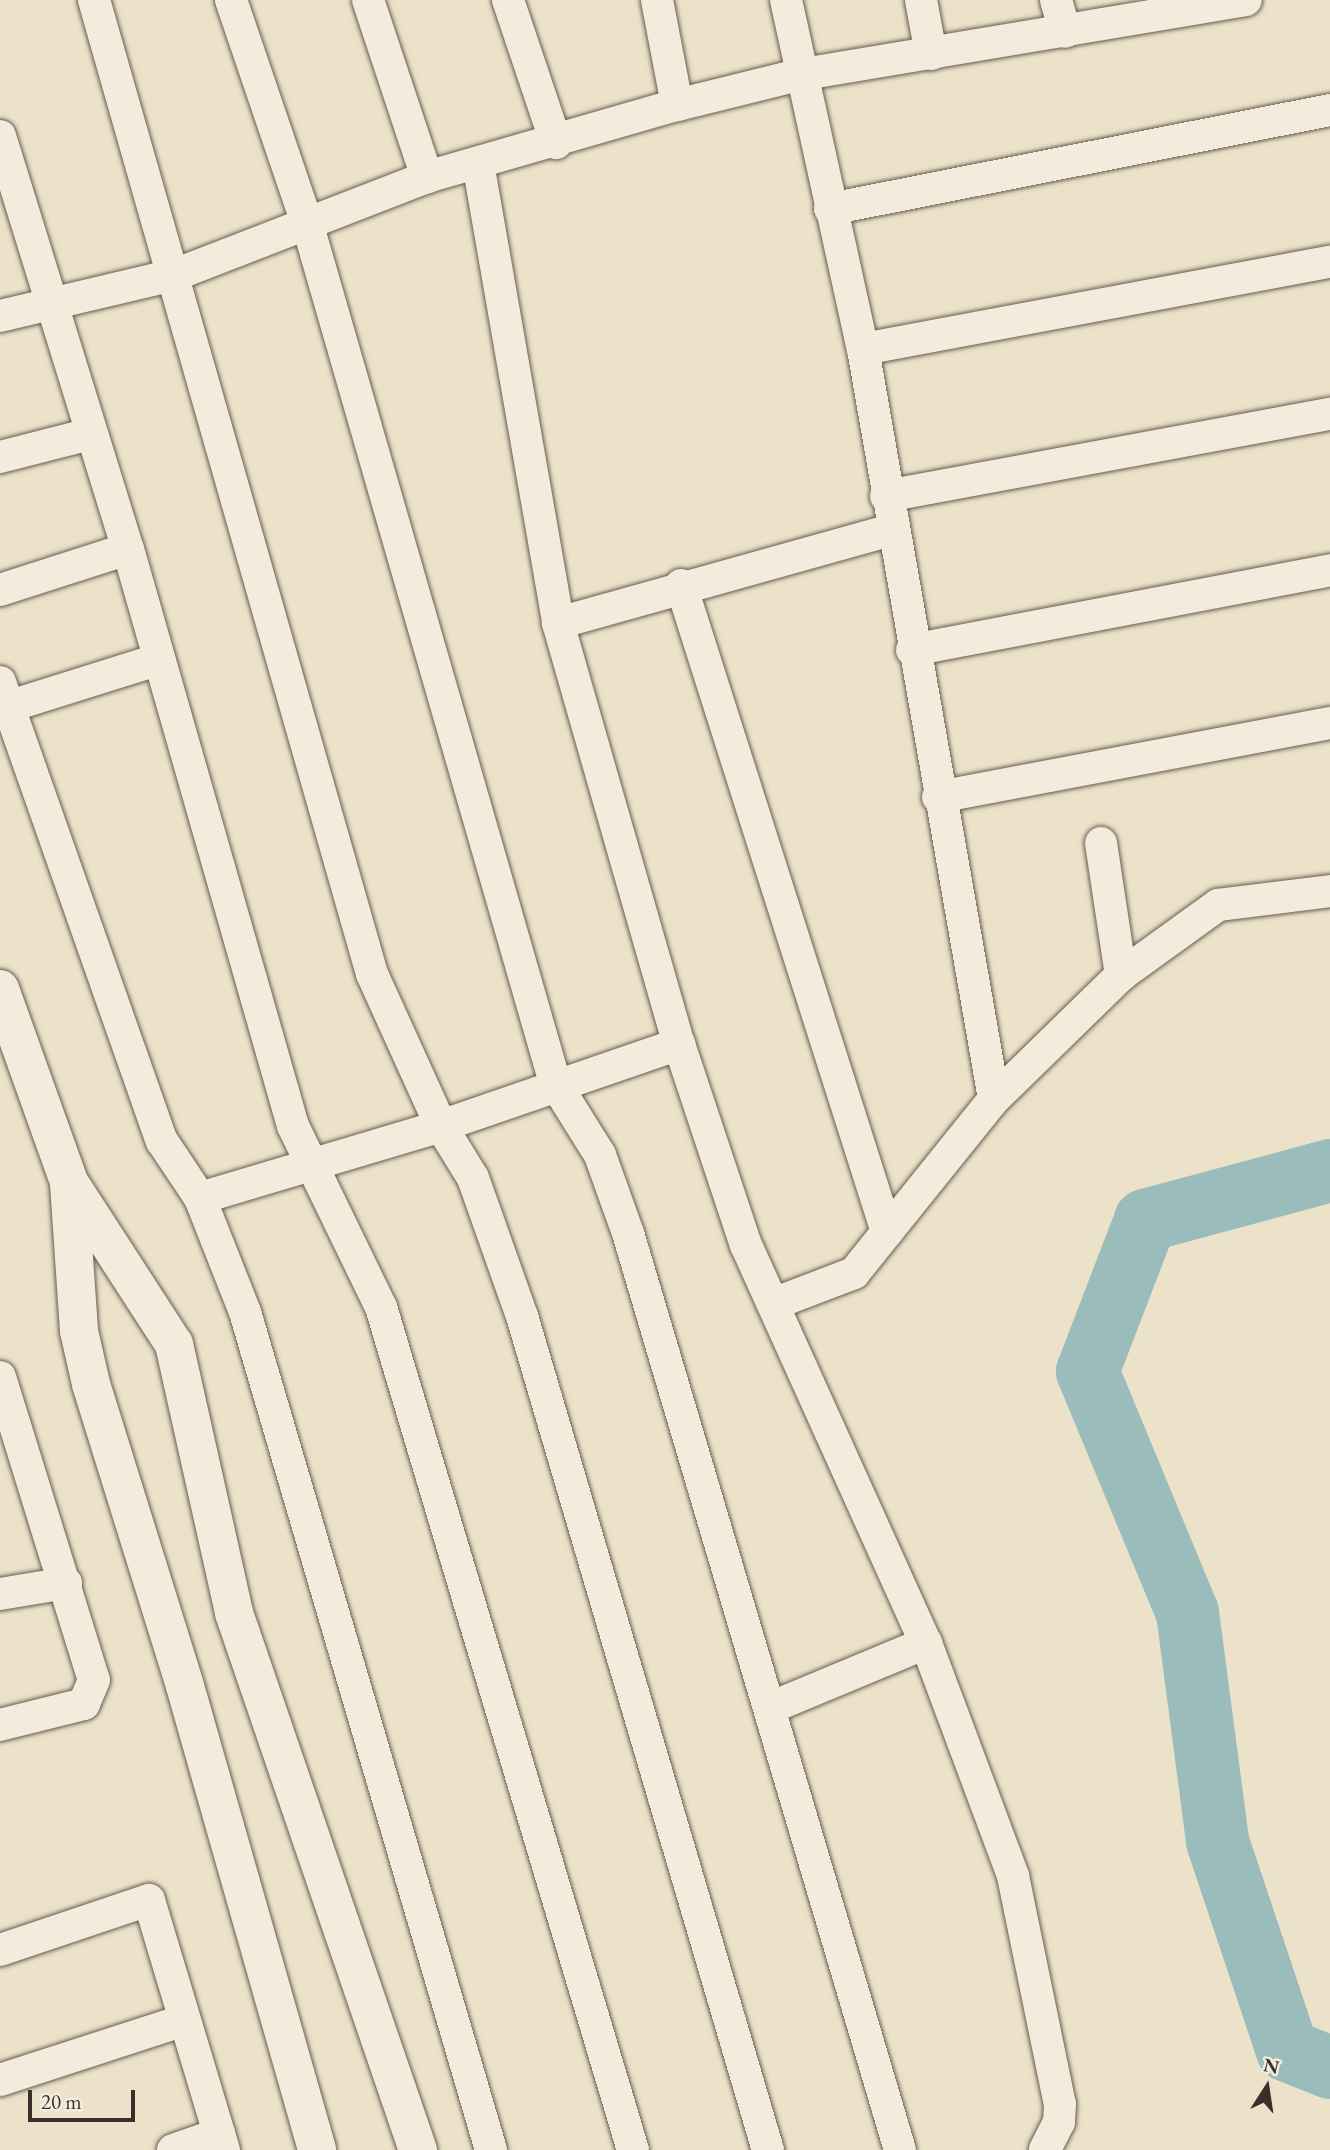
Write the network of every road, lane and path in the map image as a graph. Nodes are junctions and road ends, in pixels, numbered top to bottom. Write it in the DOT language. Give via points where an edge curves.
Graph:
graph roads {
  1 [pos="94,0"];
  2 [pos="231,0"];
  3 [pos="368,0"];
  4 [pos="508,0"];
  5 [pos="657,0"];
  6 [pos="786,0"];
  7 [pos="921,0"];
  8 [pos="1056,0"];
  9 [pos="1246,0"];
  10 [pos="1065,32"];
  11 [pos="931,54"];
  12 [pos="798,75"];
  13 [pos="677,105"];
  14 [pos="1330,110"];
  15 [pos="0,135"];
  16 [pos="556,143"];
  17 [pos="478,163"];
  18 [pos="4,168"];
  19 [pos="426,177"];
  20 [pos="830,209"];
  21 [pos="308,226"];
  22 [pos="1330,262"];
  23 [pos="177,274"];
  24 [pos="53,299"];
  25 [pos="0,316"];
  26 [pos="863,349"];
  27 [pos="1330,414"];
  28 [pos="90,434"];
  29 [pos="0,457"];
  30 [pos="886,496"];
  31 [pos="891,530"];
  32 [pos="128,549"];
  33 [pos="1330,570"];
  34 [pos="681,585"];
  35 [pos="0,590"];
  36 [pos="558,623"];
  37 [pos="912,650"];
  38 [pos="157,660"];
  39 [pos="4,694"];
  40 [pos="1330,723"];
  41 [pos="938,797"];
  42 [pos="1101,843"];
  43 [pos="1330,891"];
  44 [pos="1121,975"];
  45 [pos="0,989"];
  46 [pos="679,1044"];
  47 [pos="559,1088"];
  48 [pos="994,1099"];
  49 [pos="440,1126"];
  50 [pos="314,1162"];
  51 [pos="69,1182"];
  52 [pos="200,1198"];
  53 [pos="887,1232"];
  54 [pos="773,1304"];
  55 [pos="0,1377"];
  56 [pos="10,1455"];
  57 [pos="66,1583"];
  58 [pos="0,1594"];
  59 [pos="926,1643"];
  60 [pos="772,1707"];
  61 [pos="0,1725"];
  62 [pos="0,1950"];
  63 [pos="185,2021"];
  64 [pos="0,2080"];
  65 [pos="222,2142"];
  66 [pos="173,2150"];
  67 [pos="317,2150"];
  68 [pos="418,2150"];
  69 [pos="491,2150"];
  70 [pos="633,2150"];
  71 [pos="768,2150"];
  72 [pos="900,2150"];
  73 [pos="1045,2150"];
  1 -- 23 [label="street"];
  2 -- 21 [label="street"];
  3 -- 19 [label="street"];
  4 -- 16 [label="street"];
  5 -- 13 [label="street"];
  6 -- 12 [label="street"];
  7 -- 11 [label="street"];
  8 -- 10 [label="street"];
  9 -- 10 [label="street"];
  10 -- 11 [label="street"];
  11 -- 12 [label="street"];
  12 -- 13 [label="street"];
  12 -- 20 [label="street"];
  13 -- 16 [label="street"];
  14 -- 20 [label="street"];
  15 -- 18 [label="street"];
  16 -- 17 [label="street"];
  17 -- 19 [label="street"];
  17 -- 36 [label="street"];
  18 -- 24 [label="street"];
  19 -- 21 [label="street"];
  20 -- 26 [label="street"];
  21 -- 23 [label="street"];
  21 -- 47 [label="street"];
  22 -- 26 [label="street"];
  23 -- 24 [label="street"];
  23 -- 49 [label="street" via="372,974"];
  24 -- 25 [label="street"];
  24 -- 28 [label="street"];
  26 -- 30 [label="street"];
  27 -- 30 [label="street"];
  28 -- 29 [label="street"];
  28 -- 32 [label="street"];
  30 -- 31 [label="street"];
  31 -- 34 [label="street"];
  31 -- 37 [label="street"];
  32 -- 35 [label="street"];
  32 -- 38 [label="street"];
  33 -- 37 [label="street"];
  34 -- 36 [label="street"];
  34 -- 53 [label="street"];
  36 -- 46 [label="street"];
  37 -- 41 [label="street"];
  38 -- 39 [label="street"];
  38 -- 50 [label="street" via="293,1126"];
  39 -- 52 [label="street" via="162,1141"];
  40 -- 41 [label="street"];
  41 -- 48 [label="street"];
  42 -- 44 [label="street"];
  43 -- 44 [label="street" via="1218,905"];
  44 -- 48 [label="street"];
  45 -- 51 [label="street"];
  46 -- 47 [label="street"];
  46 -- 54 [label="street" via="746,1245"];
  47 -- 49 [label="street"];
  47 -- 60 [label="street" via="615,1194"];
  48 -- 53 [label="street"];
  49 -- 50 [label="street"];
  49 -- 71 [label="street" via="474,1178 522,1316"];
  50 -- 52 [label="street"];
  50 -- 70 [label="street" via="381,1307"];
  51 -- 67 [label="street" via="79,1331 91,1384"];
  51 -- 68 [label="street" via="174,1344 233,1613"];
  52 -- 69 [label="street" via="246,1312"];
  53 -- 54 [label="street" via="854,1273"];
  54 -- 59 [label="street"];
  55 -- 56 [label="street"];
  56 -- 57 [label="street"];
  57 -- 58 [label="street"];
  57 -- 61 [label="street" via="94,1680 91,1696 84,1704"];
  59 -- 60 [label="street"];
  59 -- 73 [label="street" via="1013,1876 1060,2104 1059,2122"];
  60 -- 72 [label="street"];
  62 -- 63 [label="street" via="149,1900"];
  63 -- 64 [label="street"];
  63 -- 65 [label="street"];
  65 -- 66 [label="street"];
}
